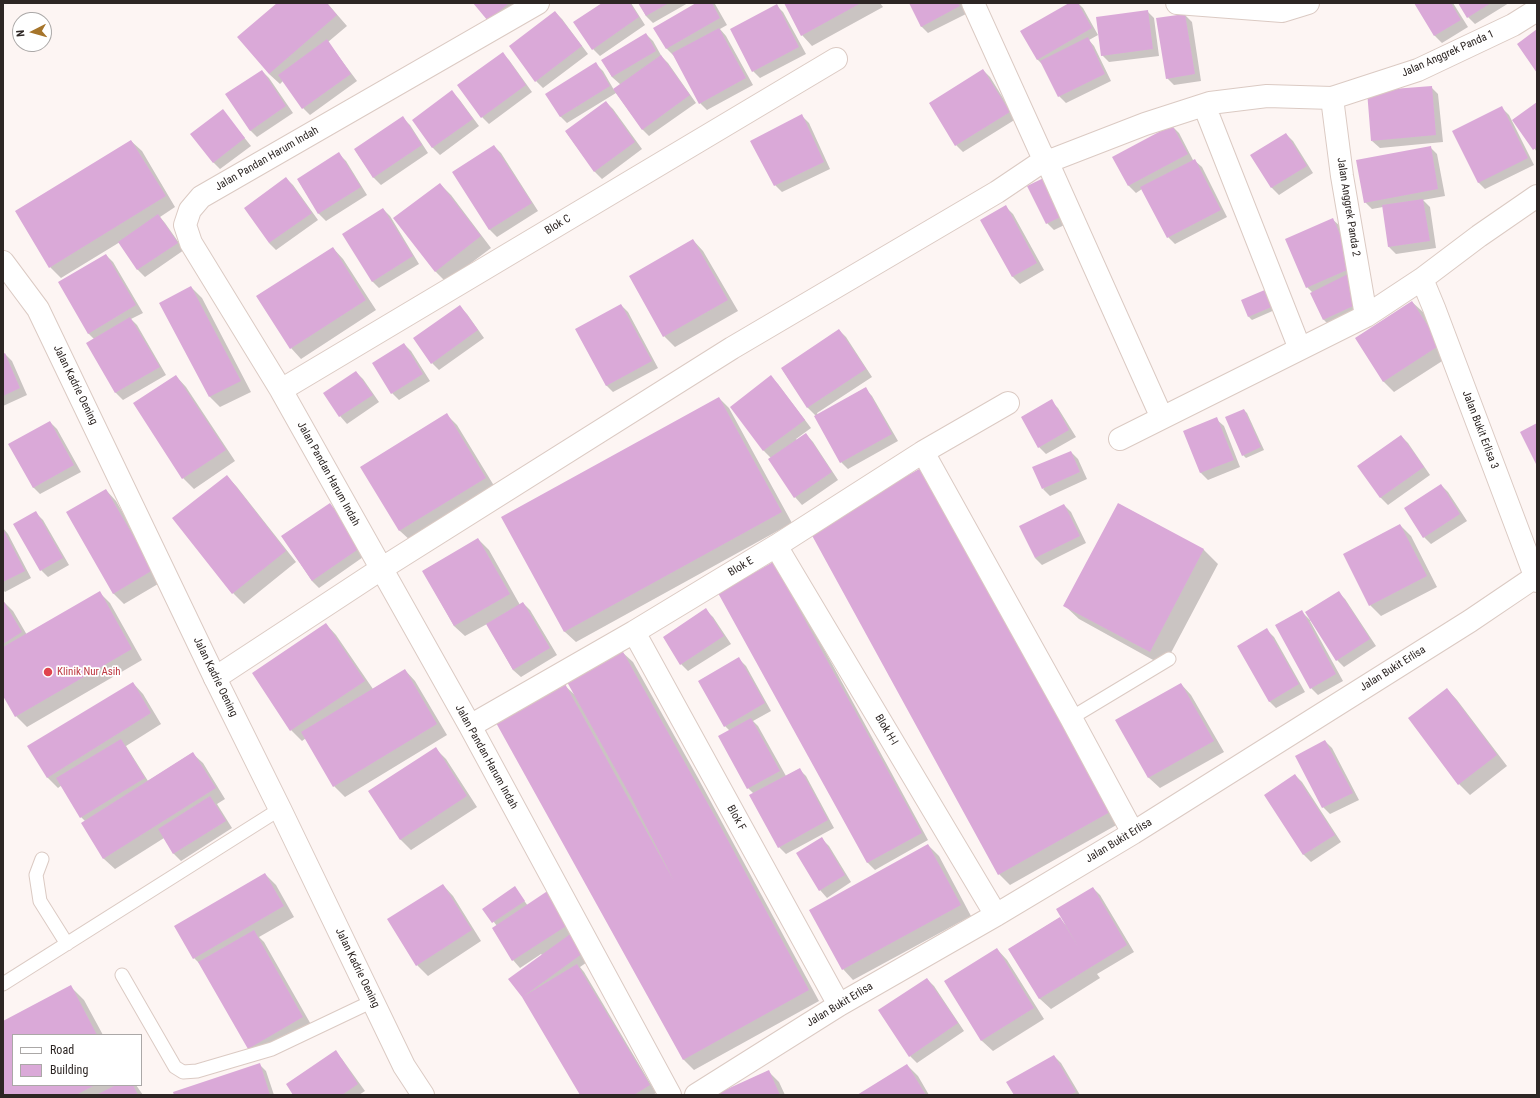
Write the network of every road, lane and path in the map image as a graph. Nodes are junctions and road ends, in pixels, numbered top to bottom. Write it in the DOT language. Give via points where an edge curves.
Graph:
graph roads {
  1 [pos="538,3"];
  2 [pos="973,3"];
  3 [pos="1177,3"];
  4 [pos="1308,3"];
  5 [pos="1537,10"];
  6 [pos="836,59"];
  7 [pos="1332,98"];
  8 [pos="1204,105"];
  9 [pos="1046,159"];
  10 [pos="1537,196"];
  11 [pos="3,262"];
  12 [pos="1422,279"];
  13 [pos="1366,316"];
  14 [pos="1300,349"];
  15 [pos="281,390"];
  16 [pos="1008,403"];
  17 [pos="1162,418"];
  18 [pos="1120,439"];
  19 [pos="923,452"];
  20 [pos="776,546"];
  21 [pos="381,569"];
  22 [pos="1536,579"];
  23 [pos="634,632"];
  24 [pos="1169,659"];
  25 [pos="215,678"];
  26 [pos="1072,718"];
  27 [pos="470,726"];
  28 [pos="280,809"];
  29 [pos="1133,833"];
  30 [pos="42,859"];
  31 [pos="996,915"];
  32 [pos="67,944"];
  33 [pos="122,975"];
  34 [pos="3,984"];
  35 [pos="373,1001"];
  36 [pos="839,1005"];
  37 [pos="423,1095"];
  38 [pos="670,1095"];
  39 [pos="696,1095"];
  1 -- 15 [label="street, Jalan Pandan Harum Indah" via="201,197 190,210 186,225 191,243"];
  2 -- 9 [label="street"];
  3 -- 4 [label="street" via="1282,11"];
  5 -- 7 [label="street, Jalan Anggrek Panda 1" via="1513,25 1418,70"];
  6 -- 15 [label="street, Blok C"];
  7 -- 8 [label="street, Jalan Anggrek Panda 1" via="1267,96"];
  7 -- 13 [label="street, Jalan Anggrek Panda 2" via="1342,176"];
  8 -- 9 [label="street, Jalan Anggrek Panda 1" via="1145,124 1059,158"];
  8 -- 14 [label="street"];
  9 -- 17 [label="street"];
  9 -- 21 [label="street" via="997,192 732,348"];
  10 -- 12 [label="street"];
  11 -- 25 [label="street, Jalan Kadrie Oening" via="38,309"];
  12 -- 13 [label="street"];
  12 -- 22 [label="street, Jalan Bukit Erlisa 3"];
  13 -- 14 [label="street"];
  14 -- 17 [label="street"];
  15 -- 21 [label="street, Jalan Pandan Harum Indah"];
  16 -- 19 [label="street, Blok E"];
  17 -- 18 [label="street"];
  19 -- 20 [label="street, Blok E"];
  19 -- 26 [label="street"];
  20 -- 23 [label="street, Blok E"];
  20 -- 31 [label="street, Blok H-I"];
  21 -- 25 [label="street"];
  21 -- 27 [label="street, Jalan Pandan Harum Indah"];
  22 -- 29 [label="street, Jalan Bukit Erlisa"];
  23 -- 27 [label="street, Blok E"];
  23 -- 36 [label="street, Blok F"];
  24 -- 26 [label="lane"];
  25 -- 28 [label="street, Jalan Kadrie Oening"];
  26 -- 29 [label="street"];
  27 -- 38 [label="street, Jalan Pandan Harum Indah"];
  28 -- 32 [label="lane"];
  28 -- 35 [label="street, Jalan Kadrie Oening"];
  29 -- 31 [label="street, Jalan Bukit Erlisa"];
  30 -- 32 [label="lane" via="36,875 40,901"];
  31 -- 36 [label="street, Jalan Bukit Erlisa"];
  32 -- 34 [label="lane"];
  33 -- 35 [label="lane" via="175,1067 184,1072 197,1071 272,1049"];
  35 -- 37 [label="street, Jalan Kadrie Oening" via="404,1066"];
  36 -- 39 [label="street, Jalan Bukit Erlisa"];
}
